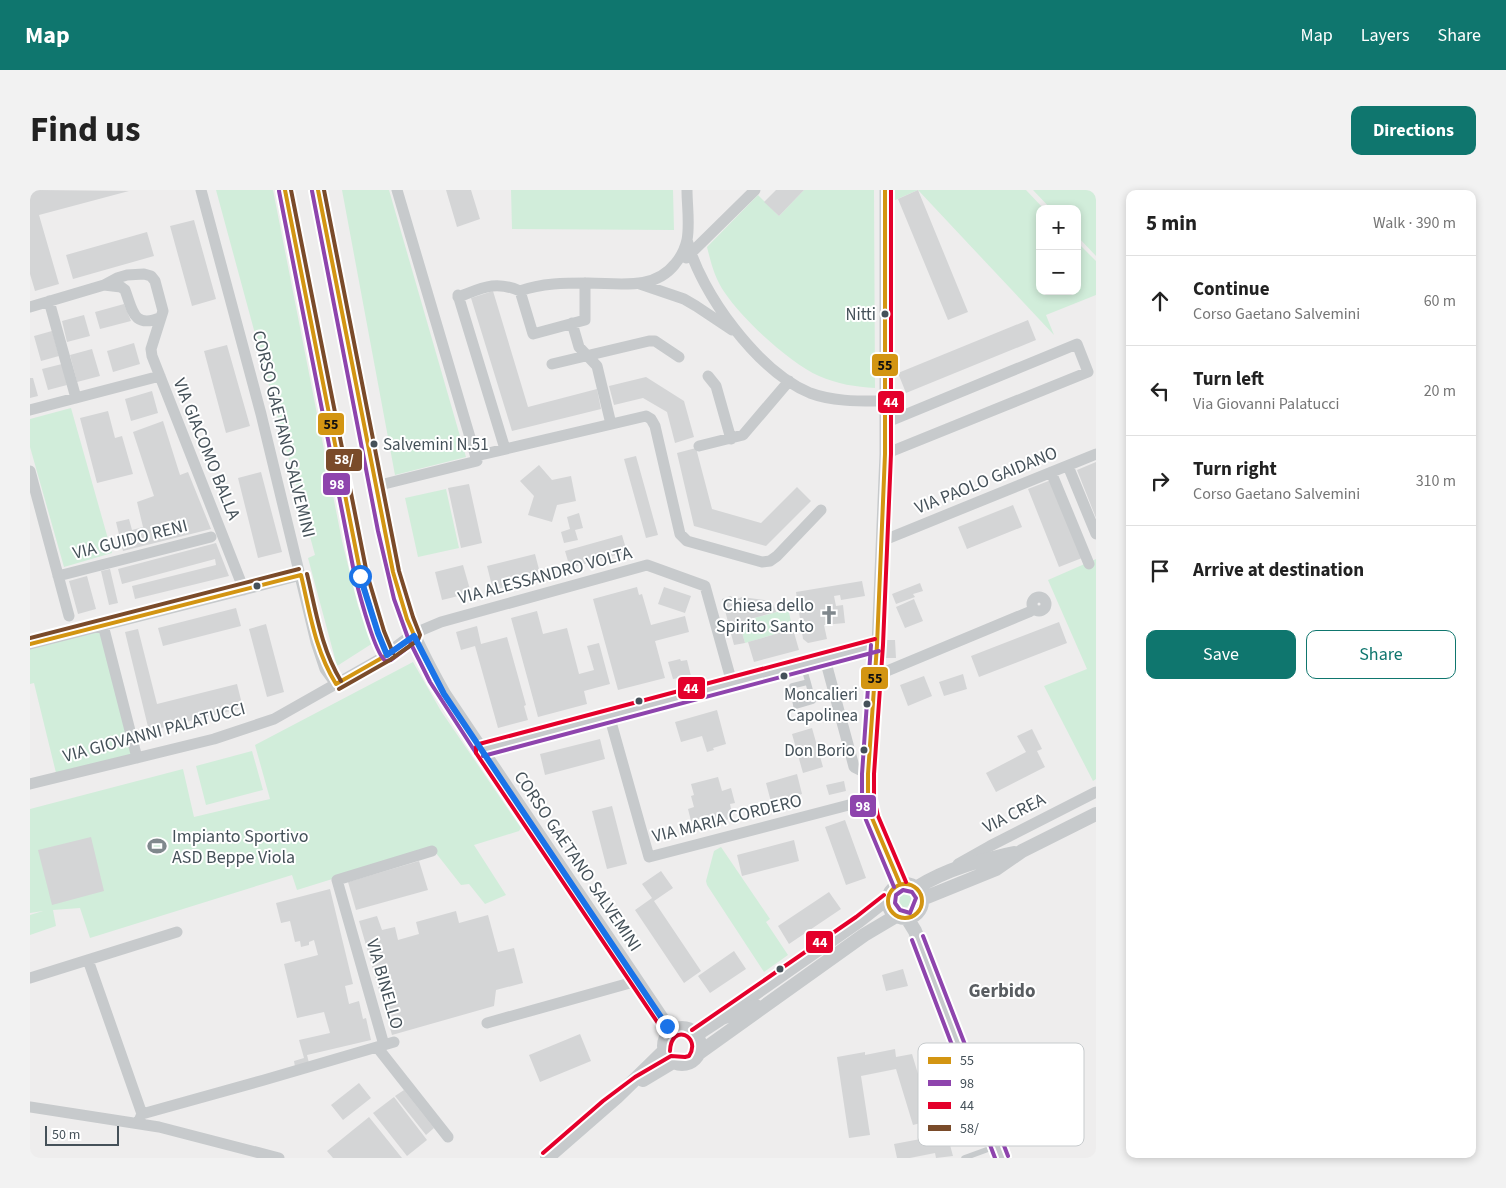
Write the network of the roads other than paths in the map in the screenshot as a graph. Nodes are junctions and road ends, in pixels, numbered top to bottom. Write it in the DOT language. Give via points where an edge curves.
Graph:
graph roads {
  1 [pos="200,190"];
  2 [pos="285,190"];
  3 [pos="318,190"];
  4 [pos="397,190"];
  5 [pos="687,190"];
  6 [pos="755,190"];
  7 [pos="885,190"];
  8 [pos="687,240"];
  9 [pos="691,255"];
  10 [pos="672,268"];
  11 [pos="585,283"];
  12 [pos="640,284"];
  13 [pos="104,285"];
  14 [pos="520,291"];
  15 [pos="49,301"];
  16 [pos="30,307"];
  17 [pos="160,318"];
  18 [pos="572,323"];
  19 [pos="740,335"];
  20 [pos="587,356"];
  21 [pos="679,356"];
  22 [pos="552,364"];
  23 [pos="160,376"];
  24 [pos="708,376"];
  25 [pos="789,381"];
  26 [pos="76,398"];
  27 [pos="886,400"];
  28 [pos="30,410"];
  29 [pos="885,423"];
  30 [pos="611,424"];
  31 [pos="731,439"];
  32 [pos="699,446"];
  33 [pos="505,449"];
  34 [pos="885,454"];
  35 [pos="1096,454"];
  36 [pos="476,456"];
  37 [pos="1068,466"];
  38 [pos="30,471"];
  39 [pos="1051,472"];
  40 [pos="376,486"];
  41 [pos="820,510"];
  42 [pos="1096,534"];
  43 [pos="211,537"];
  44 [pos="882,541"];
  45 [pos="1089,564"];
  46 [pos="301,575"];
  47 [pos="58,576"];
  48 [pos="244,590"];
  49 [pos="1034,609"];
  50 [pos="68,616"];
  51 [pos="103,625"];
  52 [pos="414,636"];
  53 [pos="30,644"];
  54 [pos="877,645"];
  55 [pos="387,655"];
  56 [pos="825,659"];
  57 [pos="803,665"];
  58 [pos="875,676"];
  59 [pos="808,682"];
  60 [pos="732,683"];
  61 [pos="336,684"];
  62 [pos="609,715"];
  63 [pos="482,750"];
  64 [pos="136,758"];
  65 [pos="868,774"];
  66 [pos="30,784"];
  67 [pos="1096,792"];
  68 [pos="868,800"];
  69 [pos="1096,814"];
  70 [pos="432,851"];
  71 [pos="1022,851"];
  72 [pos="951,869"];
  73 [pos="900,884"];
  74 [pos="919,894"];
  75 [pos="899,911"];
  76 [pos="177,932"];
  77 [pos="88,960"];
  78 [pos="30,978"];
  79 [pos="637,981"];
  80 [pos="774,998"];
  81 [pos="722,1018"];
  82 [pos="487,1023"];
  83 [pos="671,1032"];
  84 [pos="696,1035"];
  85 [pos="958,1043"];
  86 [pos="385,1045"];
  87 [pos="699,1052"];
  88 [pos="669,1056"];
  89 [pos="30,1107"];
  90 [pos="140,1118"];
  91 [pos="448,1138"];
  92 [pos="999,1152"];
  93 [pos="279,1158"];
  94 [pos="547,1158"];
  95 [pos="964,1158"];
  1 -- 46 [label="street, CORSO GAETANO SALVEMINI"];
  2 -- 55 [label="street" via="360,576"];
  3 -- 40 [label="street, CORSO GAETANO SALVEMINI"];
  4 -- 36 [label="street"];
  5 -- 8 [label="street"];
  6 -- 9 [label="street"];
  7 -- 27 [label="street"];
  8 -- 9 [label="street"];
  8 -- 10 [label="street" via="681,257"];
  9 -- 10 [label="street"];
  9 -- 19 [label="street" via="714,299"];
  10 -- 12 [label="street" via="662,276"];
  11 -- 12 [label="street"];
  11 -- 14 [label="street" via="540,285"];
  11 -- 18 [label="street" via="585,320"];
  12 -- 19 [label="street" via="696,306"];
  13 -- 15 [label="street, VIA GIACOMO BALLA"];
  13 -- 17 [label="street" via="125,290 139,320 150,322"];
  13 -- 17 [label="street, VIA GIACOMO BALLA" via="127,275 151,276 162,306"];
  14 -- 18 [label="street" via="533,334"];
  14 -- 33 [label="street" via="494,284 458,296"];
  15 -- 16 [label="street, VIA GIACOMO BALLA"];
  15 -- 26 [label="street"];
  17 -- 23 [label="street, VIA GIACOMO BALLA" via="151,349"];
  18 -- 20 [label="street" via="579,347"];
  19 -- 25 [label="street" via="767,364"];
  20 -- 21 [label="street" via="654,341"];
  20 -- 22 [label="street"];
  20 -- 30 [label="street" via="597,366"];
  23 -- 26 [label="street"];
  23 -- 48 [label="street, VIA GIACOMO BALLA"];
  24 -- 31 [label="street" via="716,386"];
  25 -- 27 [label="street" via="828,398"];
  25 -- 31 [label="street" via="743,436"];
  26 -- 28 [label="street"];
  27 -- 29 [label="street"];
  29 -- 34 [label="street"];
  29 -- 34 [label="street" via="1077,344 1088,372"];
  30 -- 33 [label="street"];
  30 -- 41 [label="street" via="646,416 651,419 680,534 687,541 762,562 770,561"];
  31 -- 32 [label="street"];
  33 -- 36 [label="street"];
  34 -- 44 [label="street"];
  35 -- 37 [label="street, VIA PAOLO GAIDANO"];
  36 -- 40 [label="street" via="477,462"];
  37 -- 39 [label="street, VIA PAOLO GAIDANO"];
  37 -- 42 [label="street"];
  38 -- 47 [label="street, VIA GUIDO RENI"];
  39 -- 44 [label="street, VIA PAOLO GAIDANO"];
  39 -- 45 [label="street"];
  40 -- 52 [label="street, CORSO GAETANO SALVEMINI" via="393,572"];
  43 -- 47 [label="street, VIA GUIDO RENI"];
  44 -- 54 [label="street"];
  46 -- 48 [label="street"];
  46 -- 61 [label="street, CORSO GAETANO SALVEMINI" via="316,642 325,669"];
  47 -- 50 [label="street, VIA GUIDO RENI"];
  48 -- 51 [label="street"];
  49 -- 58 [label="street"];
  51 -- 53 [label="street"];
  51 -- 64 [label="street"];
  52 -- 55 [label="street, VIA GIOVANNI PALATUCCI"];
  52 -- 60 [label="street, VIA ALESSANDRO VOLTA" via="442,622 647,565 705,586"];
  52 -- 63 [label="street, CORSO GAETANO SALVEMINI" via="444,694"];
  54 -- 56 [label="street"];
  54 -- 58 [label="street"];
  55 -- 61 [label="street, VIA GIOVANNI PALATUCCI"];
  56 -- 57 [label="street"];
  56 -- 65 [label="street" via="854,767"];
  57 -- 59 [label="lane"];
  57 -- 60 [label="street"];
  58 -- 65 [label="street"];
  59 -- 59 [label="lane" via="792,686 796,706 813,701"];
  60 -- 62 [label="street"];
  61 -- 64 [label="street, VIA GIOVANNI PALATUCCI" via="274,719 214,739"];
  62 -- 63 [label="street"];
  62 -- 68 [label="street, VIA MARIA CORDERO" via="649,857"];
  63 -- 79 [label="street, CORSO GAETANO SALVEMINI"];
  64 -- 66 [label="street, VIA GIOVANNI PALATUCCI"];
  65 -- 68 [label="street"];
  67 -- 72 [label="street, VIA CREA"];
  68 -- 73 [label="street" via="880,840"];
  69 -- 71 [label="street, VIA CREA"];
  70 -- 86 [label="street, VIA BINELLO" via="336,880"];
  71 -- 72 [label="street, VIA CREA"];
  71 -- 74 [label="street, VIA CREA" via="996,869"];
  72 -- 74 [label="street, VIA CREA" via="935,876"];
  73 -- 74 [label="street" via="906,883"];
  73 -- 75 [label="street" via="891,890"];
  74 -- 75 [label="street" via="920,910"];
  75 -- 80 [label="street"];
  75 -- 81 [label="street" via="860,922"];
  75 -- 85 [label="street" via="915,931"];
  76 -- 77 [label="street"];
  77 -- 78 [label="street"];
  77 -- 90 [label="street"];
  79 -- 82 [label="street"];
  79 -- 83 [label="street, CORSO GAETANO SALVEMINI"];
  80 -- 81 [label="street"];
  80 -- 87 [label="street"];
  81 -- 84 [label="street"];
  83 -- 84 [label="street" via="682,1028"];
  83 -- 88 [label="street" via="665,1040"];
  84 -- 87 [label="street"];
  86 -- 90 [label="street"];
  86 -- 91 [label="street"];
  87 -- 88 [label="street" via="691,1062 679,1064"];
  88 -- 94 [label="street"];
  89 -- 90 [label="street"];
  90 -- 93 [label="street" via="169,1129"];
  92 -- 95 [label="lane"];
}
